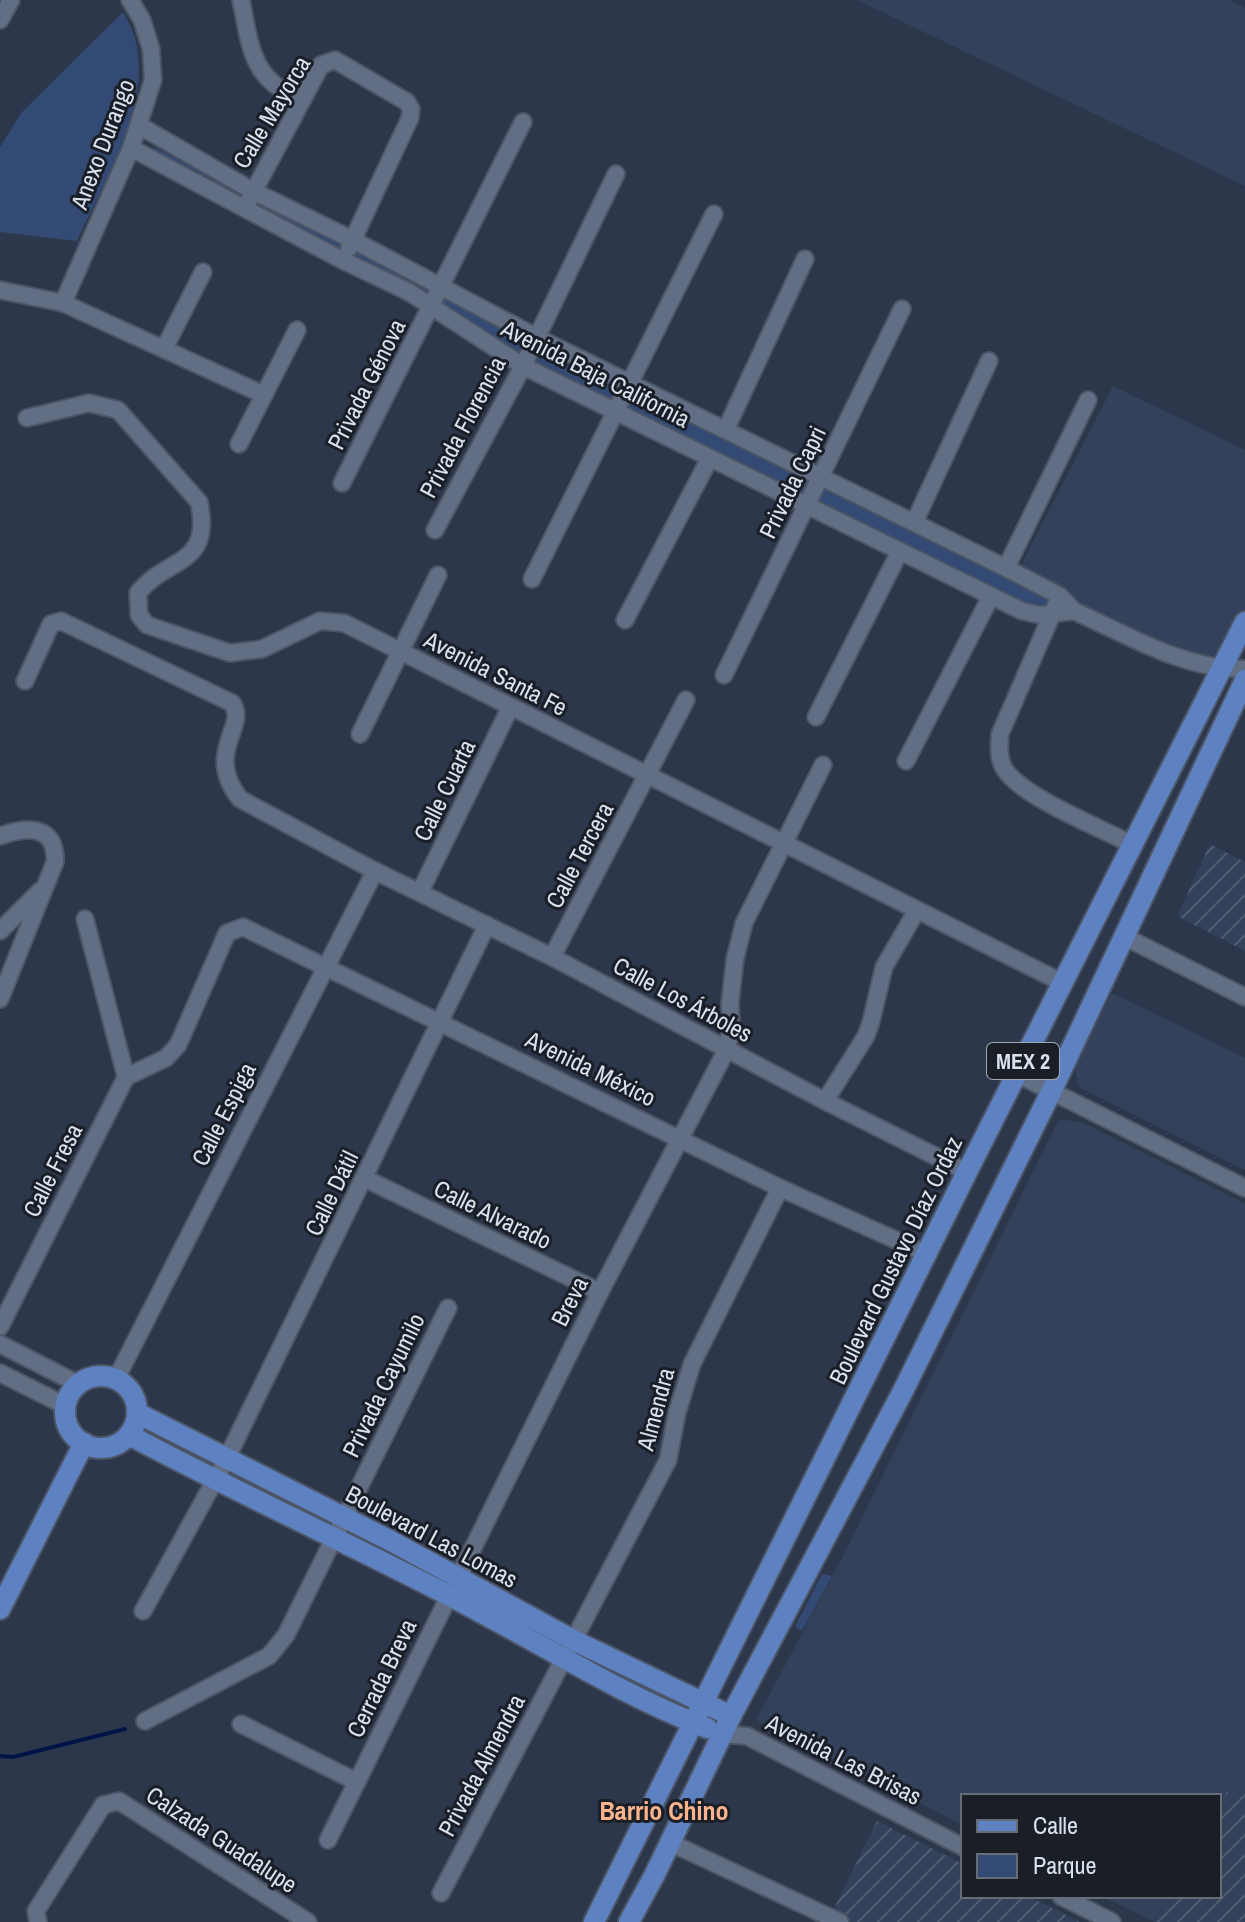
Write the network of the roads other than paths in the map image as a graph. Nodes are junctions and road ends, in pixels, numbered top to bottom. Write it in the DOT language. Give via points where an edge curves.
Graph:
graph roads {
  1 [pos="11,0"];
  2 [pos="130,0"];
  3 [pos="241,0"];
  4 [pos="0,20"];
  5 [pos="302,100"];
  6 [pos="523,122"];
  7 [pos="140,126"];
  8 [pos="131,148"];
  9 [pos="616,174"];
  10 [pos="253,191"];
  11 [pos="245,209"];
  12 [pos="714,214"];
  13 [pos="353,240"];
  14 [pos="805,259"];
  15 [pos="342,260"];
  16 [pos="203,272"];
  17 [pos="443,286"];
  18 [pos="0,290"];
  19 [pos="63,303"];
  20 [pos="433,307"];
  21 [pos="902,309"];
  22 [pos="297,330"];
  23 [pos="536,337"];
  24 [pos="164,349"];
  25 [pos="989,361"];
  26 [pos="523,366"];
  27 [pos="631,382"];
  28 [pos="262,394"];
  29 [pos="1088,400"];
  30 [pos="617,411"];
  31 [pos="27,418"];
  32 [pos="726,429"];
  33 [pos="239,444"];
  34 [pos="710,458"];
  35 [pos="821,478"];
  36 [pos="342,483"];
  37 [pos="807,506"];
  38 [pos="915,521"];
  39 [pos="435,530"];
  40 [pos="900,551"];
  41 [pos="1006,568"];
  42 [pos="438,575"];
  43 [pos="532,579"];
  44 [pos="991,596"];
  45 [pos="1060,596"];
  46 [pos="1074,611"];
  47 [pos="1051,614"];
  48 [pos="625,620"];
  49 [pos="1245,622"];
  50 [pos="400,652"];
  51 [pos="1220,669"];
  52 [pos="1245,669"];
  53 [pos="724,675"];
  54 [pos="1245,680"];
  55 [pos="25,681"];
  56 [pos="686,700"];
  57 [pos="510,708"];
  58 [pos="816,717"];
  59 [pos="360,734"];
  60 [pos="906,761"];
  61 [pos="823,765"];
  62 [pos="649,775"];
  63 [pos="0,836"];
  64 [pos="783,844"];
  65 [pos="1133,845"];
  66 [pos="375,871"];
  67 [pos="44,887"];
  68 [pos="420,892"];
  69 [pos="917,910"];
  70 [pos="85,919"];
  71 [pos="487,925"];
  72 [pos="0,931"];
  73 [pos="1123,936"];
  74 [pos="552,957"];
  75 [pos="327,966"];
  76 [pos="1063,983"];
  77 [pos="1245,997"];
  78 [pos="0,999"];
  79 [pos="442,1022"];
  80 [pos="727,1049"];
  81 [pos="1017,1074"];
  82 [pos="126,1077"];
  83 [pos="1051,1092"];
  84 [pos="825,1101"];
  85 [pos="679,1138"];
  86 [pos="967,1172"];
  87 [pos="366,1179"];
  88 [pos="780,1188"];
  89 [pos="1245,1188"];
  90 [pos="927,1254"];
  91 [pos="600,1292"];
  92 [pos="448,1308"];
  93 [pos="0,1327"];
  94 [pos="0,1344"];
  95 [pos="0,1373"];
  96 [pos="116,1379"];
  97 [pos="78,1384"];
  98 [pos="66,1406"];
  99 [pos="137,1413"];
  100 [pos="129,1435"];
  101 [pos="84,1443"];
  102 [pos="226,1460"];
  103 [pos="214,1481"];
  104 [pos="344,1518"];
  105 [pos="334,1539"];
  106 [pos="453,1586"];
  107 [pos="0,1609"];
  108 [pos="143,1611"];
  109 [pos="573,1640"];
  110 [pos="564,1659"];
  111 [pos="703,1703"];
  112 [pos="145,1721"];
  113 [pos="694,1723"];
  114 [pos="241,1724"];
  115 [pos="727,1725"];
  116 [pos="357,1782"];
  117 [pos="328,1840"];
  118 [pos="671,1843"];
  119 [pos="961,1846"];
  120 [pos="441,1893"];
  121 [pos="1064,1898"];
  122 [pos="1088,1917"];
  123 [pos="38,1922"];
  124 [pos="308,1922"];
  125 [pos="594,1922"];
  126 [pos="629,1922"];
  127 [pos="840,1922"];
  128 [pos="1112,1922"];
  1 -- 4 [label="street"];
  2 -- 7 [label="street, Anexo Durango" via="151,49 153,80"];
  3 -- 5 [label="street" via="260,69"];
  5 -- 10 [label="street, Calle Mayorca"];
  5 -- 13 [label="street, Calle Mayorca" via="321,65 335,60 411,109"];
  6 -- 17 [label="street"];
  7 -- 8 [label="street, Anexo Durango"];
  7 -- 10 [label="street, Avenida Baja California"];
  8 -- 11 [label="street, Avenida Baja California"];
  8 -- 19 [label="street, Anexo Durango"];
  9 -- 23 [label="street, Privada Florencia"];
  10 -- 11 [label="street, Calle Mayorca"];
  10 -- 13 [label="street, Avenida Baja California"];
  11 -- 15 [label="street, Avenida Baja California"];
  12 -- 27 [label="street"];
  13 -- 15 [label="street, Calle Mayorca"];
  13 -- 17 [label="street, Avenida Baja California"];
  14 -- 32 [label="street"];
  15 -- 20 [label="street, Avenida Baja California"];
  16 -- 24 [label="street"];
  17 -- 20 [label="street, Privada Génova"];
  17 -- 23 [label="street, Avenida Baja California"];
  18 -- 19 [label="street"];
  19 -- 24 [label="street"];
  20 -- 26 [label="street, Avenida Baja California"];
  20 -- 36 [label="street, Privada Génova"];
  21 -- 35 [label="street, Privada Capri"];
  22 -- 28 [label="street"];
  23 -- 26 [label="street, Privada Florencia"];
  23 -- 27 [label="street, Avenida Baja California"];
  24 -- 28 [label="street"];
  25 -- 38 [label="street"];
  26 -- 30 [label="street, Avenida Baja California"];
  26 -- 39 [label="street, Privada Florencia"];
  27 -- 30 [label="street"];
  27 -- 32 [label="street, Avenida Baja California"];
  28 -- 33 [label="street"];
  29 -- 41 [label="street"];
  30 -- 34 [label="street, Avenida Baja California"];
  30 -- 43 [label="street"];
  31 -- 50 [label="street, Avenida Santa Fe" via="89,403 118,410 199,502 203,521 189,557 145,583 138,593 139,615 147,625 230,653 262,649 320,621 344,623"];
  32 -- 35 [label="street, Avenida Baja California"];
  34 -- 37 [label="street, Avenida Baja California"];
  34 -- 48 [label="street"];
  35 -- 37 [label="street, Privada Capri"];
  35 -- 38 [label="street, Avenida Baja California"];
  37 -- 40 [label="street, Avenida Baja California"];
  37 -- 53 [label="street, Privada Capri"];
  38 -- 41 [label="street, Avenida Baja California"];
  40 -- 44 [label="street, Avenida Baja California"];
  40 -- 58 [label="street"];
  41 -- 45 [label="street, Avenida Baja California"];
  42 -- 50 [label="street"];
  44 -- 47 [label="street, Avenida Baja California" via="1032,614"];
  44 -- 60 [label="street"];
  45 -- 46 [label="street, Avenida Baja California"];
  45 -- 47 [label="street"];
  46 -- 47 [label="street, Avenida Baja California"];
  46 -- 51 [label="street, Avenida Baja California" via="1178,657"];
  47 -- 65 [label="street" via="1000,734 1004,769 1032,793"];
  49 -- 51 [label="main road, Boulevard Gustavo Díaz Ordaz / MEX 2"];
  50 -- 57 [label="street, Avenida Santa Fe"];
  50 -- 59 [label="street"];
  51 -- 52 [label="street, Avenida Baja California"];
  51 -- 65 [label="main road, Boulevard Gustavo Díaz Ordaz / MEX 2"];
  54 -- 73 [label="main road, MEX 2"];
  55 -- 66 [label="street, Calle Los Árboles" via="51,624 61,621 232,703 236,716 224,769 240,799"];
  56 -- 62 [label="street, Calle Tercera"];
  57 -- 62 [label="street, Avenida Santa Fe"];
  57 -- 68 [label="street, Calle Cuarta"];
  61 -- 64 [label="street"];
  62 -- 64 [label="street, Avenida Santa Fe"];
  62 -- 74 [label="street, Calle Tercera"];
  63 -- 67 [label="street" via="25,831 51,837 55,862"];
  64 -- 69 [label="street, Avenida Santa Fe"];
  64 -- 80 [label="street" via="744,923 735,959"];
  65 -- 76 [label="main road, Boulevard Gustavo Díaz Ordaz / MEX 2"];
  66 -- 68 [label="street, Calle Los Árboles"];
  66 -- 75 [label="street, Calle Espiga"];
  67 -- 72 [label="street"];
  67 -- 78 [label="street"];
  68 -- 71 [label="street, Calle Los Árboles"];
  69 -- 76 [label="street, Avenida Santa Fe"];
  69 -- 84 [label="street" via="884,967 866,1036"];
  70 -- 82 [label="street"];
  71 -- 74 [label="street, Calle Los Árboles"];
  71 -- 79 [label="street, Calle Dátil"];
  73 -- 77 [label="street"];
  73 -- 83 [label="main road, MEX 2"];
  74 -- 80 [label="street, Calle Los Árboles"];
  75 -- 79 [label="street, Avenida México"];
  75 -- 82 [label="street, Avenida México" via="235,928 227,933 178,1045 166,1058"];
  75 -- 96 [label="street, Calle Espiga"];
  76 -- 81 [label="main road, Boulevard Gustavo Díaz Ordaz / MEX 2"];
  79 -- 85 [label="street, Avenida México"];
  79 -- 87 [label="street, Calle Dátil"];
  80 -- 84 [label="street, Calle Los Árboles"];
  80 -- 85 [label="street, Breva"];
  81 -- 83 [label="street"];
  81 -- 86 [label="main road, Boulevard Gustavo Díaz Ordaz / MEX 2"];
  82 -- 93 [label="street, Calle Fresa"];
  83 -- 89 [label="street"];
  83 -- 115 [label="main road, MEX 2" via="903,1391"];
  84 -- 86 [label="street, Calle Los Árboles"];
  85 -- 88 [label="street, Avenida México"];
  85 -- 91 [label="street, Breva"];
  86 -- 90 [label="main road, Boulevard Gustavo Díaz Ordaz / MEX 2"];
  87 -- 91 [label="street, Calle Alvarado"];
  87 -- 102 [label="street, Calle Dátil"];
  88 -- 90 [label="street, Avenida México"];
  88 -- 109 [label="street, Almendra" via="692,1364 668,1460"];
  90 -- 111 [label="main road, Boulevard Gustavo Díaz Ordaz / MEX 2"];
  91 -- 106 [label="street, Breva"];
  92 -- 104 [label="street, Privada Cayumilo"];
  94 -- 97 [label="street"];
  95 -- 98 [label="street"];
  96 -- 97 [label="main road" via="103,1376"];
  96 -- 99 [label="main road" via="135,1399"];
  97 -- 98 [label="main road"];
  98 -- 101 [label="main road" via="66,1421"];
  99 -- 100 [label="main road"];
  99 -- 102 [label="main road, Boulevard Las Lomas"];
  100 -- 101 [label="main road" via="108,1447"];
  100 -- 103 [label="main road, Boulevard Las Lomas"];
  101 -- 107 [label="main road"];
  102 -- 103 [label="street, Calle Dátil"];
  102 -- 104 [label="main road, Boulevard Las Lomas"];
  103 -- 105 [label="main road, Boulevard Las Lomas"];
  103 -- 108 [label="street, Calle Dátil"];
  104 -- 105 [label="street, Privada Cayumilo"];
  104 -- 106 [label="main road, Boulevard Las Lomas"];
  105 -- 106 [label="main road, Boulevard Las Lomas"];
  105 -- 112 [label="street, Privada Cayumilo" via="286,1635 269,1656"];
  106 -- 109 [label="main road, Boulevard Las Lomas"];
  106 -- 110 [label="main road, Boulevard Las Lomas"];
  106 -- 116 [label="street, Cerrada Breva"];
  109 -- 110 [label="street, Almendra"];
  109 -- 111 [label="main road, Boulevard Las Lomas"];
  110 -- 113 [label="main road, Boulevard Las Lomas"];
  110 -- 120 [label="street, Privada Almendra"];
  111 -- 113 [label="main road, Boulevard Gustavo Díaz Ordaz / MEX 2"];
  111 -- 115 [label="main road, Boulevard Las Lomas"];
  113 -- 115 [label="main road, Boulevard Las Lomas"];
  113 -- 125 [label="main road, Boulevard Gustavo Díaz Ordaz / MEX 2"];
  114 -- 116 [label="street"];
  115 -- 118 [label="main road, MEX 2"];
  115 -- 119 [label="street, Avenida Las Brisas"];
  116 -- 117 [label="street, Cerrada Breva"];
  118 -- 126 [label="main road, MEX 2"];
  118 -- 127 [label="street"];
  121 -- 122 [label="street"];
  122 -- 128 [label="street"];
  123 -- 124 [label="street, Calzada Guadalupe" via="36,1911 103,1805 119,1801"];
}
